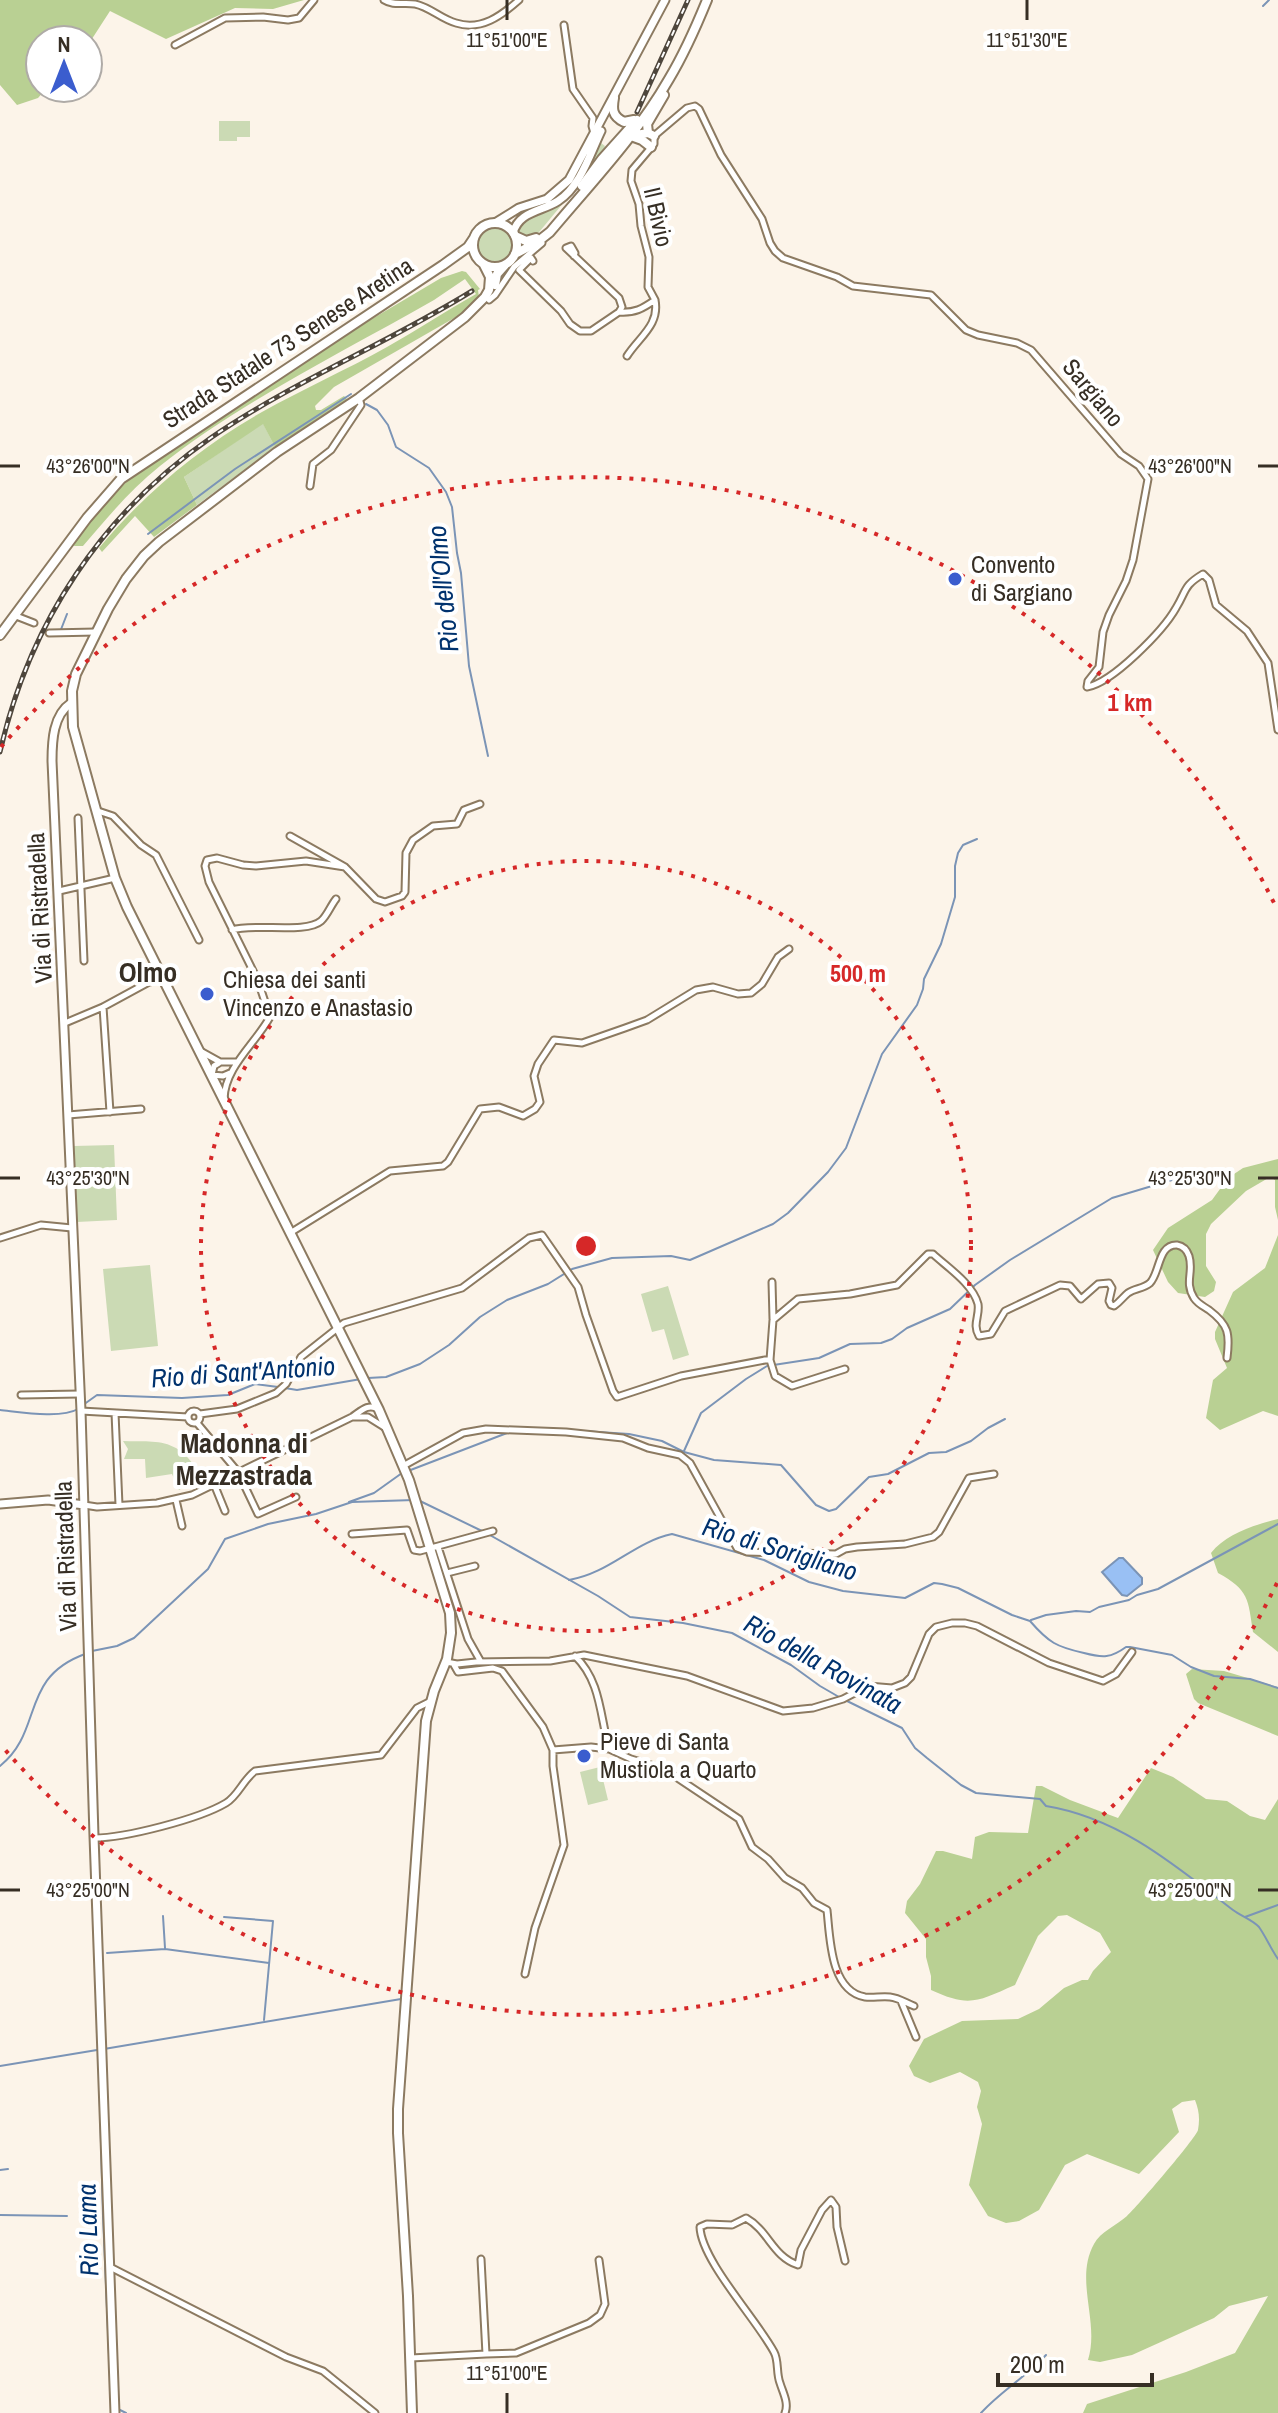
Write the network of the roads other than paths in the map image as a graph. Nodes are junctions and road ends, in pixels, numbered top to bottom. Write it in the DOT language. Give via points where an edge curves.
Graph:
graph roads {
  1 [pos="314,0"];
  2 [pos="384,0"];
  3 [pos="519,0"];
  4 [pos="665,0"];
  5 [pos="707,0"];
  6 [pos="564,25"];
  7 [pos="175,45"];
  8 [pos="669,81"];
  9 [pos="614,98"];
  10 [pos="644,112"];
  11 [pos="596,135"];
  12 [pos="651,135"];
  13 [pos="631,136"];
  14 [pos="651,147"];
  15 [pos="584,161"];
  16 [pos="589,182"];
  17 [pos="495,223"];
  18 [pos="514,234"];
  19 [pos="474,238"];
  20 [pos="515,254"];
  21 [pos="574,256"];
  22 [pos="533,261"];
  23 [pos="481,262"];
  24 [pos="443,265"];
  25 [pos="505,265"];
  26 [pos="489,300"];
  27 [pos="655,300"];
  28 [pos="619,312"];
  29 [pos="627,356"];
  30 [pos="368,392"];
  31 [pos="359,398"];
  32 [pos="310,486"];
  33 [pos="15,615"];
  34 [pos="34,623"];
  35 [pos="4,624"];
  36 [pos="97,632"];
  37 [pos="49,633"];
  38 [pos="0,635"];
  39 [pos="71,703"];
  40 [pos="1278,730"];
  41 [pos="480,804"];
  42 [pos="98,811"];
  43 [pos="78,818"];
  44 [pos="290,836"];
  45 [pos="345,867"];
  46 [pos="115,878"];
  47 [pos="81,885"];
  48 [pos="59,891"];
  49 [pos="336,899"];
  50 [pos="232,930"];
  51 [pos="199,940"];
  52 [pos="789,949"];
  53 [pos="84,961"];
  54 [pos="163,978"];
  55 [pos="103,1007"];
  56 [pos="65,1023"];
  57 [pos="200,1051"];
  58 [pos="220,1062"];
  59 [pos="238,1062"];
  60 [pos="231,1072"];
  61 [pos="212,1075"];
  62 [pos="224,1100"];
  63 [pos="141,1109"];
  64 [pos="110,1112"];
  65 [pos="68,1115"];
  66 [pos="72,1228"];
  67 [pos="290,1233"];
  68 [pos="0,1238"];
  69 [pos="772,1282"];
  70 [pos="773,1320"];
  71 [pos="337,1329"];
  72 [pos="1227,1358"];
  73 [pos="770,1360"];
  74 [pos="845,1369"];
  75 [pos="365,1383"];
  76 [pos="81,1394"];
  77 [pos="21,1395"];
  78 [pos="365,1408"];
  79 [pos="379,1410"];
  80 [pos="81,1411"];
  81 [pos="115,1413"];
  82 [pos="200,1414"];
  83 [pos="188,1417"];
  84 [pos="352,1417"];
  85 [pos="368,1417"];
  86 [pos="197,1423"];
  87 [pos="387,1429"];
  88 [pos="403,1466"];
  89 [pos="238,1472"];
  90 [pos="994,1474"];
  91 [pos="214,1484"];
  92 [pos="296,1497"];
  93 [pos="176,1500"];
  94 [pos="0,1504"];
  95 [pos="84,1505"];
  96 [pos="119,1505"];
  97 [pos="225,1511"];
  98 [pos="182,1526"];
  99 [pos="493,1531"];
  100 [pos="352,1534"];
  101 [pos="435,1548"];
  102 [pos="475,1566"];
  103 [pos="447,1573"];
  104 [pos="1132,1652"];
  105 [pos="575,1656"];
  106 [pos="481,1662"];
  107 [pos="450,1663"];
  108 [pos="432,1700"];
  109 [pos="609,1749"];
  110 [pos="553,1750"];
  111 [pos="94,1838"];
  112 [pos="525,1974"];
  113 [pos="901,2000"];
  114 [pos="914,2006"];
  115 [pos="916,2037"];
  116 [pos="481,2259"];
  117 [pos="599,2260"];
  118 [pos="845,2261"];
  119 [pos="109,2266"];
  120 [pos="486,2354"];
  121 [pos="411,2358"];
  122 [pos="115,2413"];
  123 [pos="375,2413"];
  124 [pos="412,2413"];
  125 [pos="785,2413"];
  1 -- 7 [label="street" via="299,18 225,18"];
  2 -- 3 [label="street" via="413,4 457,24 483,24"];
  4 -- 9 [label="street"];
  5 -- 8 [label="main road"];
  6 -- 11 [label="street" via="573,89 593,118"];
  8 -- 10 [label="main road"];
  8 -- 12 [label="main road" via="647,124"];
  8 -- 13 [label="main road"];
  9 -- 10 [label="main road" via="613,112 619,120 628,122"];
  9 -- 11 [label="street"];
  10 -- 16 [label="main road"];
  11 -- 15 [label="street"];
  12 -- 13 [label="main road"];
  12 -- 14 [label="street, Il Bivio"];
  12 -- 40 [label="street, Sargiano" via="695,106 783,258 853,286 931,295 966,330 1031,350 1148,479 1133,560 1103,632 1099,667 1087,687 1102,682 1156,636 1188,583 1203,574 1216,605 1247,631 1268,663"];
  13 -- 14 [label="main road"];
  13 -- 16 [label="main road"];
  14 -- 27 [label="street, Il Bivio" via="632,170 631,181 649,257 648,287"];
  15 -- 17 [label="street" via="559,191"];
  15 -- 18 [label="street" via="563,198 522,218"];
  16 -- 18 [label="main road" via="541,235 526,241"];
  16 -- 20 [label="main road" via="550,232"];
  16 -- 26 [label="street" via="552,233 514,267"];
  17 -- 18 [label="main road"];
  17 -- 19 [label="main road, Strada Statale 73 Senese Aretina" via="482,227"];
  18 -- 20 [label="main road"];
  19 -- 23 [label="main road"];
  19 -- 24 [label="main road, Strada Statale 73 Senese Aretina"];
  20 -- 25 [label="main road"];
  21 -- 28 [label="street" via="575,253 575,250 566,248 576,258 619,298"];
  22 -- 28 [label="street" via="519,270 574,328 591,331"];
  23 -- 24 [label="main road, Strada Statale 73 Senese Aretina" via="467,256"];
  23 -- 25 [label="main road, Strada Statale 73 Senese Aretina"];
  23 -- 30 [label="main road" via="491,282 485,297"];
  24 -- 33 [label="main road, Strada Statale 73 Senese Aretina" via="121,479"];
  25 -- 26 [label="main road"];
  26 -- 30 [label="main road" via="417,360"];
  27 -- 28 [label="street" via="635,312"];
  27 -- 29 [label="street, Il Bivio" via="656,317"];
  30 -- 31 [label="main road"];
  31 -- 32 [label="street" via="361,405 331,450 313,464"];
  31 -- 36 [label="main road" via="277,452 159,542 126,579"];
  33 -- 34 [label="street"];
  33 -- 35 [label="main road, Strada Statale 73 Senese Aretina"];
  35 -- 38 [label="main road, Strada Statale 73 Senese Aretina"];
  36 -- 37 [label="street"];
  36 -- 39 [label="main road" via="76,674"];
  39 -- 42 [label="main road"];
  39 -- 48 [label="street, Via di Ristradella" via="56,723 52,746"];
  41 -- 45 [label="street" via="464,810 457,824 433,826 413,840 406,853 405,892 392,901 376,899"];
  42 -- 46 [label="main road"];
  42 -- 51 [label="street" via="113,816 156,855"];
  43 -- 47 [label="street"];
  44 -- 45 [label="street"];
  45 -- 50 [label="street" via="306,861 256,866 207,860 206,873"];
  46 -- 47 [label="street"];
  46 -- 54 [label="main road"];
  47 -- 48 [label="street"];
  47 -- 53 [label="street"];
  48 -- 56 [label="street, Via di Ristradella"];
  49 -- 50 [label="street" via="321,922 303,928"];
  50 -- 59 [label="street" via="270,1017"];
  52 -- 67 [label="street" via="751,993 696,990 625,1028 582,1043 554,1040 534,1076 540,1102 535,1109 523,1116 499,1107 480,1109 443,1166 390,1171"];
  54 -- 55 [label="street"];
  54 -- 57 [label="main road"];
  55 -- 56 [label="street"];
  55 -- 64 [label="street"];
  56 -- 65 [label="street, Via di Ristradella"];
  57 -- 58 [label="street"];
  57 -- 61 [label="main road"];
  58 -- 59 [label="street"];
  58 -- 61 [label="street"];
  59 -- 60 [label="street"];
  60 -- 61 [label="street"];
  60 -- 62 [label="street"];
  61 -- 62 [label="main road"];
  62 -- 67 [label="main road"];
  63 -- 64 [label="street"];
  64 -- 65 [label="street"];
  65 -- 66 [label="street, Via di Ristradella"];
  66 -- 68 [label="street" via="41,1225"];
  66 -- 76 [label="street, Via di Ristradella"];
  67 -- 71 [label="main road"];
  69 -- 70 [label="street"];
  70 -- 72 [label="street" via="798,1299 897,1285 933,1254 975,1298 979,1336 991,1334 1005,1311 1060,1285 1070,1286 1081,1299 1098,1284 1109,1283 1114,1306 1153,1280 1164,1251 1181,1245 1190,1257 1188,1278 1196,1302 1227,1327"];
  70 -- 73 [label="street"];
  71 -- 73 [label="street" via="462,1288 529,1238 542,1235 578,1287 617,1397 681,1376"];
  71 -- 75 [label="main road"];
  71 -- 82 [label="street" via="301,1357 279,1391 237,1409"];
  73 -- 74 [label="street" via="775,1376 792,1386"];
  75 -- 78 [label="street"];
  75 -- 79 [label="main road"];
  76 -- 77 [label="street"];
  76 -- 80 [label="street, Via di Ristradella"];
  78 -- 79 [label="street"];
  78 -- 84 [label="street"];
  79 -- 85 [label="street"];
  79 -- 87 [label="main road"];
  80 -- 81 [label="street"];
  80 -- 95 [label="street, Via di Ristradella"];
  81 -- 83 [label="street"];
  81 -- 96 [label="street"];
  82 -- 83 [label="street" via="192,1411"];
  82 -- 86 [label="street"];
  83 -- 86 [label="street"];
  84 -- 85 [label="street"];
  84 -- 89 [label="street"];
  85 -- 87 [label="street"];
  86 -- 89 [label="street"];
  87 -- 88 [label="main road"];
  88 -- 90 [label="street" via="463,1433 486,1429 623,1438 690,1463 737,1548 829,1555 933,1537 969,1478"];
  88 -- 101 [label="main road"];
  89 -- 91 [label="street"];
  89 -- 92 [label="street" via="258,1514"];
  91 -- 93 [label="street"];
  91 -- 97 [label="street"];
  93 -- 96 [label="street"];
  93 -- 98 [label="street"];
  94 -- 95 [label="street" via="48,1500"];
  95 -- 96 [label="street"];
  95 -- 111 [label="street, Via di Ristradella"];
  99 -- 101 [label="street"];
  100 -- 101 [label="street" via="407,1530 414,1550"];
  101 -- 103 [label="street"];
  101 -- 107 [label="main road" via="450,1613"];
  102 -- 103 [label="street"];
  103 -- 106 [label="street"];
  104 -- 105 [label="street" via="1116,1674 1103,1681 1049,1663 977,1626 952,1623 929,1634 905,1683 868,1686 813,1708 783,1711 687,1676"];
  105 -- 106 [label="street"];
  105 -- 109 [label="street" via="594,1679"];
  106 -- 107 [label="street"];
  107 -- 108 [label="main road"];
  107 -- 110 [label="street" via="458,1672 502,1671 543,1727"];
  108 -- 111 [label="street" via="417,1708 381,1755 255,1771 229,1801 207,1811"];
  108 -- 121 [label="main road" via="426,1721 398,2109"];
  109 -- 110 [label="street"];
  109 -- 113 [label="street" via="664,1769 739,1819 752,1847 827,1910 838,1976 849,1990"];
  110 -- 112 [label="street" via="564,1845"];
  111 -- 119 [label="street, Via di Ristradella"];
  113 -- 114 [label="street"];
  113 -- 115 [label="street"];
  116 -- 120 [label="street"];
  117 -- 120 [label="street" via="605,2304 600,2315 516,2353"];
  118 -- 125 [label="street" via="831,2200 801,2250 798,2265 785,2260 746,2218 732,2225 700,2227 721,2275 776,2356"];
  119 -- 122 [label="street, Via di Ristradella"];
  119 -- 123 [label="street" via="323,2371"];
  120 -- 121 [label="street"];
  121 -- 124 [label="main road"];
}
